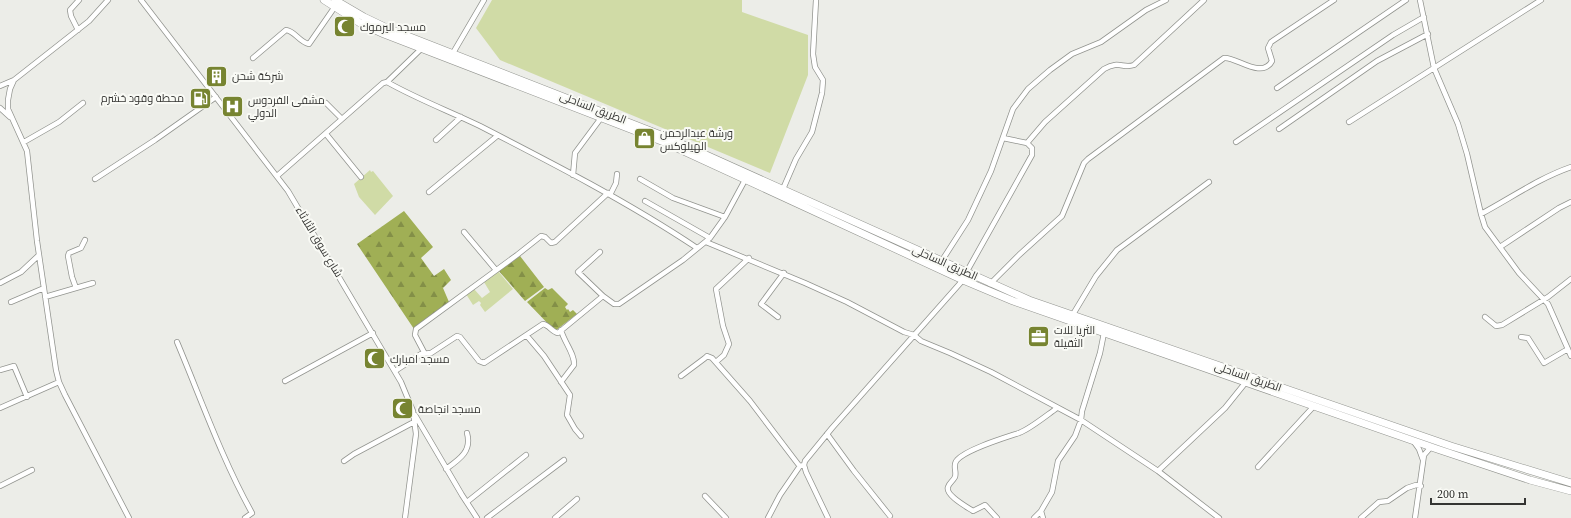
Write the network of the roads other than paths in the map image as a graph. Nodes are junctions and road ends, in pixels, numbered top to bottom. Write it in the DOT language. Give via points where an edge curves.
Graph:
graph roads {
  1 [pos="78,0"];
  2 [pos="108,0"];
  3 [pos="141,0"];
  4 [pos="324,0"];
  5 [pos="484,0"];
  6 [pos="816,0"];
  7 [pos="1166,0"];
  8 [pos="1204,0"];
  9 [pos="1334,0"];
  10 [pos="1406,0"];
  11 [pos="1420,0"];
  12 [pos="1541,0"];
  13 [pos="335,4"];
  14 [pos="1424,17"];
  15 [pos="78,30"];
  16 [pos="1428,34"];
  17 [pos="421,49"];
  18 [pos="453,53"];
  19 [pos="253,58"];
  20 [pos="1434,68"];
  21 [pos="484,69"];
  22 [pos="14,80"];
  23 [pos="387,82"];
  24 [pos="0,86"];
  25 [pos="1277,88"];
  26 [pos="216,98"];
  27 [pos="83,103"];
  28 [pos="326,103"];
  29 [pos="0,108"];
  30 [pos="10,117"];
  31 [pos="461,117"];
  32 [pos="601,118"];
  33 [pos="342,119"];
  34 [pos="1349,122"];
  35 [pos="1279,129"];
  36 [pos="326,134"];
  37 [pos="497,136"];
  38 [pos="1003,138"];
  39 [pos="436,140"];
  40 [pos="24,142"];
  41 [pos="1236,142"];
  42 [pos="1026,143"];
  43 [pos="1571,167"];
  44 [pos="617,174"];
  45 [pos="573,175"];
  46 [pos="277,176"];
  47 [pos="360,177"];
  48 [pos="95,179"];
  49 [pos="640,179"];
  50 [pos="745,180"];
  51 [pos="1209,182"];
  52 [pos="783,189"];
  53 [pos="429,192"];
  54 [pos="609,194"];
  55 [pos="645,200"];
  56 [pos="1571,202"];
  57 [pos="1481,214"];
  58 [pos="725,217"];
  59 [pos="464,232"];
  60 [pos="710,238"];
  61 [pos="85,240"];
  62 [pos="706,242"];
  63 [pos="891,243"];
  64 [pos="1500,247"];
  65 [pos="697,248"];
  66 [pos="600,252"];
  67 [pos="39,255"];
  68 [pos="749,258"];
  69 [pos="941,262"];
  70 [pos="496,270"];
  71 [pos="784,273"];
  72 [pos="965,277"];
  73 [pos="1571,279"];
  74 [pos="0,283"];
  75 [pos="93,283"];
  76 [pos="990,284"];
  77 [pos="44,288"];
  78 [pos="76,288"];
  79 [pos="604,296"];
  80 [pos="45,297"];
  81 [pos="1543,299"];
  82 [pos="11,302"];
  83 [pos="1072,316"];
  84 [pos="778,317"];
  85 [pos="1485,317"];
  86 [pos="561,330"];
  87 [pos="373,333"];
  88 [pos="1104,333"];
  89 [pos="914,335"];
  90 [pos="527,336"];
  91 [pos="1521,337"];
  92 [pos="177,342"];
  93 [pos="1568,349"];
  94 [pos="426,354"];
  95 [pos="1571,356"];
  96 [pos="716,362"];
  97 [pos="0,370"];
  98 [pos="395,371"];
  99 [pos="681,376"];
  100 [pos="285,381"];
  101 [pos="60,382"];
  102 [pos="562,382"];
  103 [pos="1246,382"];
  104 [pos="27,397"];
  105 [pos="1300,398"];
  106 [pos="1314,406"];
  107 [pos="0,408"];
  108 [pos="1057,408"];
  109 [pos="413,411"];
  110 [pos="1081,420"];
  111 [pos="414,422"];
  112 [pos="467,433"];
  113 [pos="827,434"];
  114 [pos="582,436"];
  115 [pos="1411,440"];
  116 [pos="1431,447"];
  117 [pos="526,455"];
  118 [pos="564,460"];
  119 [pos="344,461"];
  120 [pos="1424,462"];
  121 [pos="802,466"];
  122 [pos="1258,467"];
  123 [pos="446,468"];
  124 [pos="32,470"];
  125 [pos="1158,471"];
  126 [pos="1571,483"];
  127 [pos="0,486"];
  128 [pos="1420,486"];
  129 [pos="1571,491"];
  130 [pos="706,496"];
  131 [pos="578,499"];
  132 [pos="467,502"];
  133 [pos="1041,510"];
  134 [pos="890,516"];
  135 [pos="129,518"];
  136 [pos="245,518"];
  137 [pos="406,518"];
  138 [pos="477,518"];
  139 [pos="487,518"];
  140 [pos="556,518"];
  141 [pos="726,518"];
  142 [pos="768,518"];
  143 [pos="828,518"];
  144 [pos="998,518"];
  145 [pos="1034,518"];
  146 [pos="1043,518"];
  147 [pos="1219,518"];
  148 [pos="1361,518"];
  149 [pos="1415,518"];
  1 -- 15 [label="street" via="70,10"];
  2 -- 15 [label="street"];
  3 -- 26 [label="street, شارع سوق الثلاثاء"];
  4 -- 13 [label="highway"];
  5 -- 18 [label="street"];
  6 -- 52 [label="street" via="812,54 815,67 823,80 822,93 812,132 796,159"];
  7 -- 38 [label="street" via="1146,10 1101,42 1072,54 1041,77 1016,103"];
  8 -- 42 [label="street" via="1134,65 1115,64 1104,69 1045,122"];
  9 -- 76 [label="street" via="1272,42 1268,48 1272,61 1264,68 1224,58 1095,153 1084,163 1062,216"];
  10 -- 25 [label="street"];
  11 -- 14 [label="street"];
  12 -- 20 [label="street"];
  13 -- 17 [label="highway, الطريق الساحلى" via="360,23"];
  13 -- 18 [label="highway, الطريق الساحلى" via="386,28"];
  13 -- 19 [label="street" via="309,44 286,30"];
  14 -- 16 [label="street"];
  14 -- 41 [label="street" via="1393,35"];
  15 -- 22 [label="street"];
  16 -- 20 [label="street"];
  16 -- 35 [label="street" via="1377,61"];
  17 -- 21 [label="highway, الطريق الساحلى"];
  17 -- 23 [label="street"];
  18 -- 21 [label="highway, الطريق الساحلى"];
  20 -- 34 [label="street"];
  20 -- 57 [label="street" via="1458,124"];
  21 -- 32 [label="highway, الطريق الساحلى"];
  21 -- 52 [label="highway, الطريق الساحلى" via="666,137"];
  22 -- 24 [label="street"];
  22 -- 30 [label="street" via="8,100"];
  23 -- 31 [label="street"];
  23 -- 33 [label="street"];
  26 -- 46 [label="street, شارع سوق الثلاثاء"];
  26 -- 48 [label="street"];
  27 -- 40 [label="street" via="59,122"];
  28 -- 33 [label="street"];
  29 -- 30 [label="street"];
  30 -- 40 [label="street"];
  31 -- 37 [label="street"];
  31 -- 39 [label="street"];
  32 -- 45 [label="street" via="575,153"];
  32 -- 50 [label="highway, الطريق الساحلى" via="664,142"];
  33 -- 36 [label="street"];
  36 -- 46 [label="street"];
  36 -- 47 [label="street"];
  37 -- 45 [label="street"];
  37 -- 53 [label="street"];
  38 -- 42 [label="street"];
  38 -- 69 [label="street" via="968,220"];
  40 -- 67 [label="street" via="29,163"];
  42 -- 72 [label="street" via="1032,148 1032,155"];
  43 -- 57 [label="street" via="1538,181"];
  44 -- 54 [label="street" via="616,183"];
  45 -- 54 [label="street"];
  46 -- 87 [label="street, شارع سوق الثلاثاء" via="300,209"];
  49 -- 58 [label="street" via="673,198"];
  50 -- 58 [label="street"];
  50 -- 63 [label="highway, الطريق الساحلى"];
  51 -- 83 [label="street" via="1117,250 1096,276"];
  52 -- 63 [label="highway, الطريق الساحلى"];
  54 -- 65 [label="street"];
  54 -- 70 [label="street" via="556,242 551,243 541,236"];
  55 -- 60 [label="street"];
  56 -- 64 [label="street"];
  57 -- 64 [label="street" via="1485,227"];
  58 -- 60 [label="street"];
  59 -- 70 [label="street"];
  60 -- 62 [label="street"];
  61 -- 78 [label="street" via="81,248 69,253 68,256"];
  62 -- 65 [label="street"];
  62 -- 68 [label="street"];
  63 -- 69 [label="highway, الطريق الساحلى"];
  63 -- 72 [label="highway, الطريق الساحلى"];
  64 -- 81 [label="street"];
  65 -- 79 [label="street" via="618,304"];
  66 -- 79 [label="street" via="578,272"];
  67 -- 74 [label="street" via="21,272"];
  67 -- 77 [label="street"];
  68 -- 71 [label="street"];
  68 -- 96 [label="street" via="716,289 729,344 724,355"];
  69 -- 72 [label="highway, الطريق الساحلى"];
  70 -- 94 [label="street" via="416,329 415,334"];
  71 -- 84 [label="street" via="761,304"];
  71 -- 89 [label="street"];
  72 -- 76 [label="highway, الطريق الساحلى"];
  72 -- 88 [label="highway, الطريق الساحلى" via="1026,306"];
  72 -- 89 [label="street"];
  73 -- 81 [label="street"];
  75 -- 78 [label="street"];
  76 -- 83 [label="highway, الطريق الساحلى"];
  77 -- 80 [label="street"];
  77 -- 82 [label="street"];
  78 -- 80 [label="street"];
  79 -- 86 [label="street"];
  80 -- 101 [label="street"];
  81 -- 85 [label="street" via="1502,325 1496,326"];
  81 -- 93 [label="street" via="1550,307"];
  83 -- 105 [label="highway, الطريق الساحلى"];
  86 -- 90 [label="street" via="556,333 543,324"];
  86 -- 102 [label="street" via="574,358 574,366"];
  87 -- 98 [label="street, شارع سوق الثلاثاء"];
  87 -- 100 [label="street"];
  88 -- 103 [label="highway, الطريق الساحلى"];
  88 -- 110 [label="street"];
  89 -- 108 [label="street" via="920,341 991,372"];
  89 -- 113 [label="street"];
  90 -- 94 [label="street" via="484,363 479,361 457,336"];
  90 -- 102 [label="street"];
  91 -- 93 [label="street" via="1528,338 1544,363"];
  92 -- 136 [label="street" via="229,469 252,513"];
  93 -- 95 [label="street"];
  94 -- 98 [label="street"];
  96 -- 99 [label="street" via="707,356"];
  96 -- 121 [label="street"];
  97 -- 104 [label="street" via="14,366"];
  98 -- 109 [label="street, شارع سوق الثلاثاء"];
  101 -- 104 [label="street"];
  101 -- 135 [label="street"];
  102 -- 114 [label="street" via="570,397 567,415"];
  103 -- 105 [label="highway, الطريق الساحلى"];
  103 -- 125 [label="street" via="1233,400"];
  104 -- 107 [label="street"];
  105 -- 106 [label="highway, الطريق الساحلى"];
  105 -- 126 [label="highway, الطريق الساحلى"];
  106 -- 115 [label="highway, الطريق الساحلى"];
  106 -- 122 [label="street"];
  108 -- 110 [label="street"];
  108 -- 144 [label="street" via="1024,430 1000,438 956,460 955,476 947,490 950,496 973,511 985,505"];
  109 -- 111 [label="street, شارع سوق الثلاثاء"];
  109 -- 123 [label="street"];
  110 -- 125 [label="street"];
  110 -- 133 [label="street" via="1075,436 1058,461 1052,492"];
  111 -- 119 [label="street"];
  111 -- 137 [label="street, شارع سوق الثلاثاء" via="416,434"];
  112 -- 123 [label="street" via="470,442 466,452"];
  113 -- 121 [label="street"];
  113 -- 134 [label="street"];
  115 -- 116 [label="highway, الطريق الساحلى"];
  115 -- 120 [label="street" via="1419,449"];
  116 -- 120 [label="street" via="1426,452"];
  116 -- 129 [label="highway, الطريق الساحلى"];
  117 -- 132 [label="street"];
  118 -- 139 [label="street"];
  120 -- 128 [label="street"];
  121 -- 142 [label="street" via="780,495"];
  121 -- 143 [label="street"];
  123 -- 132 [label="street"];
  124 -- 127 [label="street"];
  125 -- 147 [label="street"];
  128 -- 148 [label="street" via="1407,488 1388,501 1379,502"];
  128 -- 149 [label="street"];
  130 -- 141 [label="street"];
  131 -- 140 [label="street"];
  132 -- 138 [label="street"];
  133 -- 145 [label="street"];
  133 -- 146 [label="street"];
}
